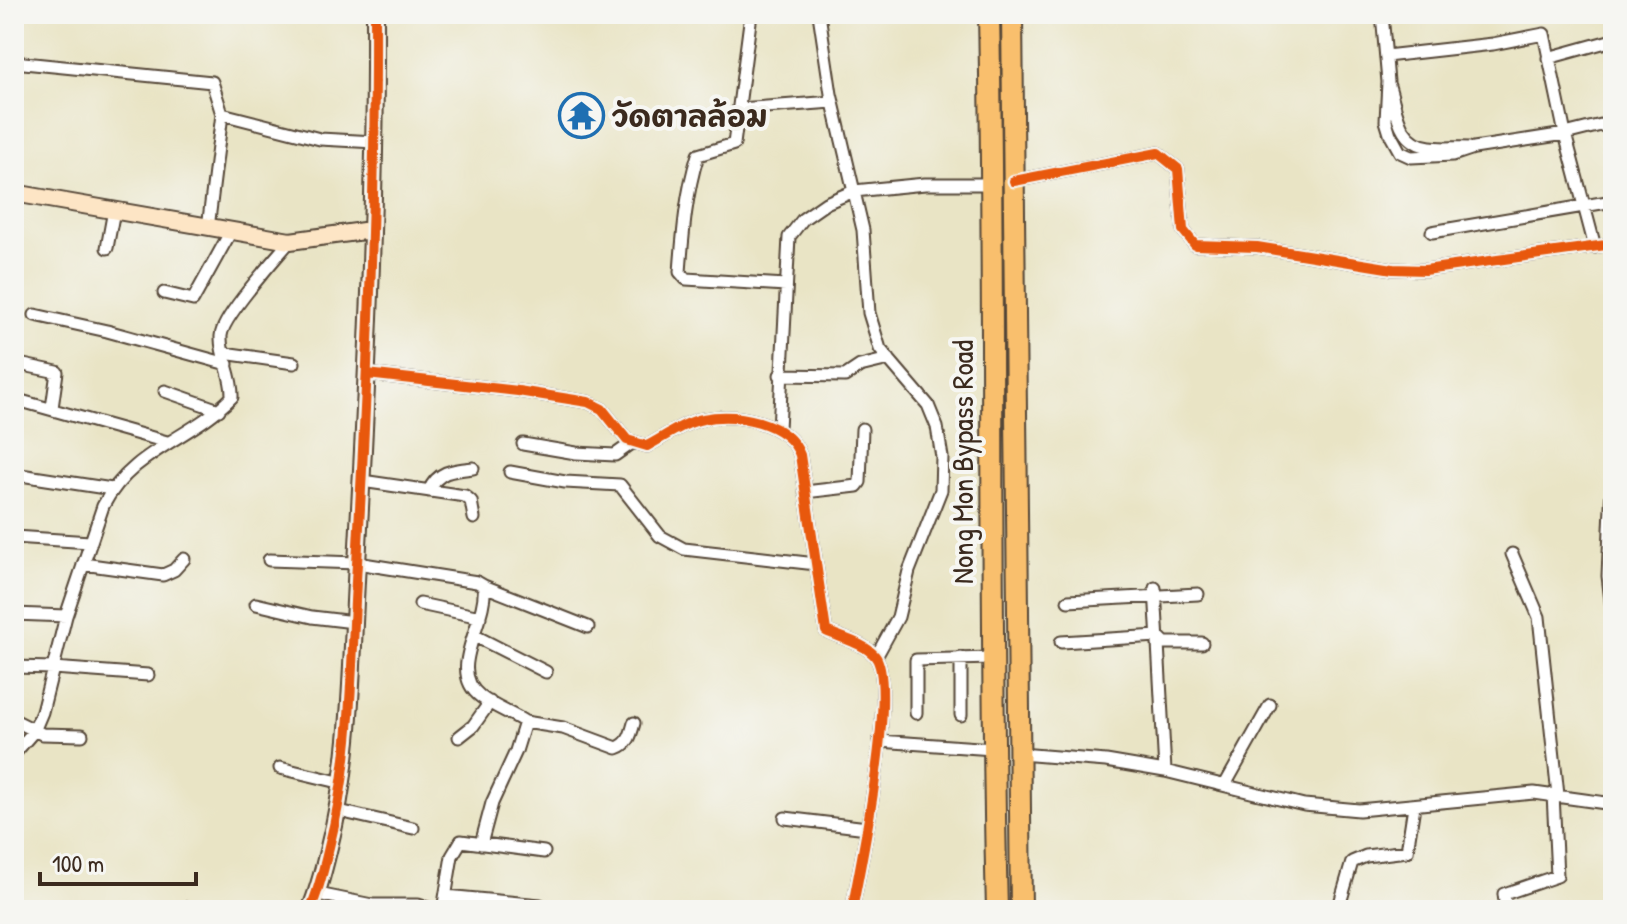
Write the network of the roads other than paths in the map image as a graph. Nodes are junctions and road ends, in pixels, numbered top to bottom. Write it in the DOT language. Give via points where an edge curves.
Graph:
graph roads {
  1 [pos="375,14"];
  2 [pos="751,14"];
  3 [pos="819,14"];
  4 [pos="989,14"];
  5 [pos="1012,14"];
  6 [pos="1382,14"];
  7 [pos="1613,40"];
  8 [pos="1386,56"];
  9 [pos="1548,58"];
  10 [pos="14,62"];
  11 [pos="833,102"];
  12 [pos="739,109"];
  13 [pos="222,114"];
  14 [pos="1613,122"];
  15 [pos="1565,134"];
  16 [pos="375,142"];
  17 [pos="1014,181"];
  18 [pos="992,184"];
  19 [pos="854,191"];
  20 [pos="14,193"];
  21 [pos="1613,201"];
  22 [pos="1586,205"];
  23 [pos="114,210"];
  24 [pos="208,228"];
  25 [pos="371,230"];
  26 [pos="1432,232"];
  27 [pos="230,233"];
  28 [pos="290,241"];
  29 [pos="1613,244"];
  30 [pos="1595,247"];
  31 [pos="107,248"];
  32 [pos="786,285"];
  33 [pos="164,293"];
  34 [pos="35,315"];
  35 [pos="225,358"];
  36 [pos="889,359"];
  37 [pos="14,363"];
  38 [pos="294,363"];
  39 [pos="367,374"];
  40 [pos="780,375"];
  41 [pos="165,391"];
  42 [pos="14,399"];
  43 [pos="52,408"];
  44 [pos="219,410"];
  45 [pos="779,429"];
  46 [pos="862,429"];
  47 [pos="167,442"];
  48 [pos="632,443"];
  49 [pos="523,444"];
  50 [pos="1613,461"];
  51 [pos="473,468"];
  52 [pos="510,472"];
  53 [pos="14,474"];
  54 [pos="362,481"];
  55 [pos="112,489"];
  56 [pos="429,491"];
  57 [pos="805,492"];
  58 [pos="474,518"];
  59 [pos="1018,523"];
  60 [pos="992,524"];
  61 [pos="14,537"];
  62 [pos="90,542"];
  63 [pos="1512,554"];
  64 [pos="184,559"];
  65 [pos="269,560"];
  66 [pos="357,563"];
  67 [pos="83,564"];
  68 [pos="816,564"];
  69 [pos="484,586"];
  70 [pos="1156,592"];
  71 [pos="1198,594"];
  72 [pos="1068,601"];
  73 [pos="256,604"];
  74 [pos="420,604"];
  75 [pos="14,614"];
  76 [pos="66,616"];
  77 [pos="480,617"];
  78 [pos="1613,617"];
  79 [pos="354,622"];
  80 [pos="588,627"];
  81 [pos="475,636"];
  82 [pos="1158,636"];
  83 [pos="1061,642"];
  84 [pos="1202,643"];
  85 [pos="876,657"];
  86 [pos="961,658"];
  87 [pos="992,658"];
  88 [pos="14,667"];
  89 [pos="53,668"];
  90 [pos="546,672"];
  91 [pos="148,675"];
  92 [pos="490,702"];
  93 [pos="1270,705"];
  94 [pos="916,713"];
  95 [pos="961,715"];
  96 [pos="14,720"];
  97 [pos="525,722"];
  98 [pos="634,723"];
  99 [pos="34,731"];
  100 [pos="82,735"];
  101 [pos="459,737"];
  102 [pos="879,741"];
  103 [pos="993,749"];
  104 [pos="14,754"];
  105 [pos="1020,754"];
  106 [pos="280,768"];
  107 [pos="1165,771"];
  108 [pos="343,783"];
  109 [pos="1225,785"];
  110 [pos="1555,794"];
  111 [pos="1613,804"];
  112 [pos="1414,806"];
  113 [pos="339,811"];
  114 [pos="785,818"];
  115 [pos="413,828"];
  116 [pos="867,828"];
  117 [pos="481,844"];
  118 [pos="544,852"];
  119 [pos="318,894"];
  120 [pos="446,896"];
  121 [pos="540,905"];
  122 [pos="310,910"];
  123 [pos="434,910"];
  124 [pos="443,910"];
  125 [pos="852,910"];
  126 [pos="997,910"];
  127 [pos="1021,910"];
  128 [pos="1338,910"];
  129 [pos="1506,910"];
  1 -- 16 [label="street"];
  2 -- 12 [label="street"];
  3 -- 11 [label="street"];
  4 -- 18 [label="highway, Nong Mon Bypass Road"];
  5 -- 17 [label="highway, Nong Mon Bypass Road"];
  6 -- 8 [label="street"];
  7 -- 9 [label="street"];
  8 -- 9 [label="street" via="1544,34"];
  8 -- 15 [label="street" via="1386,121 1394,144 1411,157 1453,155"];
  9 -- 15 [label="street"];
  10 -- 13 [label="street" via="212,82"];
  11 -- 12 [label="street"];
  11 -- 19 [label="street"];
  12 -- 32 [label="street" via="734,144 698,155 680,272 686,279"];
  13 -- 16 [label="street" via="320,139"];
  13 -- 24 [label="street"];
  14 -- 15 [label="street"];
  15 -- 22 [label="street"];
  16 -- 25 [label="street"];
  17 -- 30 [label="street" via="1158,153 1178,169 1183,230 1195,245 1257,247 1393,269 1425,270"];
  17 -- 59 [label="highway, Nong Mon Bypass Road"];
  18 -- 19 [label="street"];
  18 -- 60 [label="highway, Nong Mon Bypass Road"];
  19 -- 32 [label="street" via="803,219 789,237"];
  19 -- 36 [label="street" via="863,230 869,313 880,349"];
  20 -- 23 [label="street"];
  21 -- 22 [label="street"];
  22 -- 26 [label="street"];
  22 -- 30 [label="street"];
  23 -- 24 [label="street"];
  23 -- 31 [label="street"];
  24 -- 27 [label="street"];
  25 -- 28 [label="street"];
  25 -- 39 [label="street"];
  27 -- 28 [label="street"];
  27 -- 33 [label="street" via="193,300"];
  28 -- 35 [label="street" via="224,324"];
  29 -- 30 [label="street"];
  32 -- 40 [label="street"];
  34 -- 35 [label="street"];
  35 -- 38 [label="street"];
  35 -- 44 [label="street" via="232,397"];
  36 -- 40 [label="street" via="845,376"];
  36 -- 85 [label="street" via="928,405 937,427 941,490 909,571 898,617"];
  37 -- 43 [label="street" via="57,372"];
  39 -- 48 [label="street" via="588,402 602,409"];
  39 -- 54 [label="street"];
  40 -- 45 [label="street"];
  41 -- 44 [label="street"];
  42 -- 43 [label="street"];
  43 -- 47 [label="street"];
  44 -- 47 [label="street"];
  45 -- 48 [label="street" via="738,418 702,419 647,446"];
  45 -- 57 [label="street" via="795,442"];
  46 -- 57 [label="street" via="857,486"];
  47 -- 55 [label="street"];
  48 -- 49 [label="street" via="615,455"];
  50 -- 78 [label="street" via="1608,576"];
  51 -- 56 [label="street" via="448,471 433,480"];
  52 -- 68 [label="street" via="620,485 660,536 684,549"];
  53 -- 55 [label="street"];
  54 -- 56 [label="street"];
  54 -- 66 [label="street"];
  55 -- 62 [label="street"];
  56 -- 58 [label="street" via="465,496"];
  57 -- 68 [label="street"];
  59 -- 60 [label="highway"];
  59 -- 105 [label="highway, Nong Mon Bypass Road"];
  60 -- 87 [label="highway, Nong Mon Bypass Road"];
  61 -- 62 [label="street"];
  62 -- 67 [label="street"];
  63 -- 110 [label="street" via="1539,617"];
  64 -- 67 [label="street" via="163,575"];
  65 -- 66 [label="street"];
  66 -- 69 [label="street"];
  66 -- 79 [label="street"];
  67 -- 76 [label="street"];
  68 -- 85 [label="street" via="826,631"];
  69 -- 77 [label="street"];
  69 -- 80 [label="street"];
  70 -- 71 [label="street"];
  70 -- 72 [label="street"];
  70 -- 82 [label="street"];
  73 -- 79 [label="street"];
  74 -- 77 [label="street"];
  75 -- 76 [label="street"];
  76 -- 89 [label="street"];
  77 -- 81 [label="street"];
  79 -- 108 [label="street"];
  81 -- 90 [label="street"];
  81 -- 92 [label="street" via="465,668 468,683"];
  82 -- 83 [label="street"];
  82 -- 84 [label="street" via="1165,643"];
  82 -- 107 [label="street"];
  85 -- 102 [label="street" via="881,669"];
  86 -- 87 [label="street"];
  86 -- 94 [label="street" via="916,660"];
  86 -- 95 [label="street"];
  87 -- 103 [label="highway, Nong Mon Bypass Road"];
  88 -- 89 [label="street"];
  89 -- 91 [label="street"];
  89 -- 99 [label="street"];
  92 -- 97 [label="street"];
  92 -- 101 [label="street"];
  93 -- 109 [label="street"];
  96 -- 99 [label="street"];
  97 -- 98 [label="street" via="563,728 617,748 631,737"];
  97 -- 117 [label="street"];
  99 -- 100 [label="street"];
  99 -- 104 [label="street"];
  102 -- 103 [label="street"];
  102 -- 116 [label="street"];
  103 -- 126 [label="highway, Nong Mon Bypass Road"];
  105 -- 107 [label="street"];
  105 -- 127 [label="highway, Nong Mon Bypass Road"];
  106 -- 108 [label="street"];
  107 -- 109 [label="street"];
  108 -- 113 [label="street"];
  109 -- 112 [label="street" via="1304,805 1359,810"];
  110 -- 111 [label="street"];
  110 -- 112 [label="street"];
  110 -- 129 [label="street" via="1557,876 1504,894"];
  112 -- 128 [label="street" via="1407,851 1352,862"];
  113 -- 115 [label="street"];
  113 -- 119 [label="street"];
  114 -- 116 [label="street"];
  116 -- 125 [label="street"];
  117 -- 118 [label="street"];
  117 -- 120 [label="street" via="461,841 452,856"];
  119 -- 122 [label="street"];
  119 -- 123 [label="street"];
  120 -- 121 [label="street"];
  120 -- 124 [label="street"];
}
